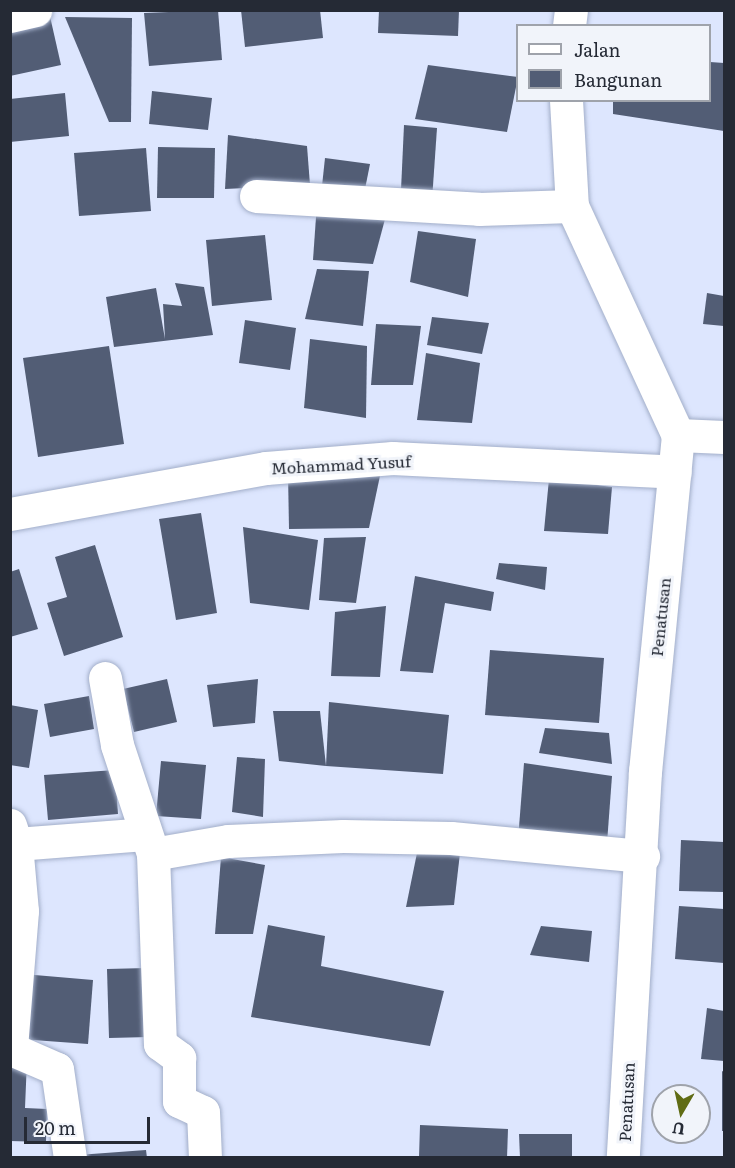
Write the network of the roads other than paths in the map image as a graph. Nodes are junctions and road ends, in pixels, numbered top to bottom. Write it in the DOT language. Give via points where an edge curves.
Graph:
graph roads {
  1 [pos="35,10"];
  2 [pos="10,16"];
  3 [pos="566,102"];
  4 [pos="256,196"];
  5 [pos="572,206"];
  6 [pos="678,435"];
  7 [pos="724,437"];
  8 [pos="675,472"];
  9 [pos="10,514"];
  10 [pos="105,678"];
  11 [pos="13,835"];
  12 [pos="149,844"];
  13 [pos="643,856"];
  14 [pos="70,1158"];
  15 [pos="205,1158"];
  16 [pos="623,1158"];
  1 -- 2 [label="street"];
  3 -- 5 [label="street, Penatusan"];
  4 -- 5 [label="street" via="479,209"];
  5 -- 6 [label="street, Penatusan"];
  6 -- 7 [label="street"];
  6 -- 8 [label="street, Penatusan"];
  8 -- 9 [label="street, Mohammad Yusuf" via="393,458 266,468"];
  8 -- 13 [label="street, Penatusan" via="645,771"];
  10 -- 12 [label="street" via="117,745"];
  11 -- 12 [label="street"];
  11 -- 14 [label="street" via="22,911 11,1048 57,1069"];
  12 -- 13 [label="street" via="343,836 451,838"];
  12 -- 15 [label="street" via="160,1044 179,1058 179,1101 203,1112"];
  13 -- 16 [label="street, Penatusan"];
}
